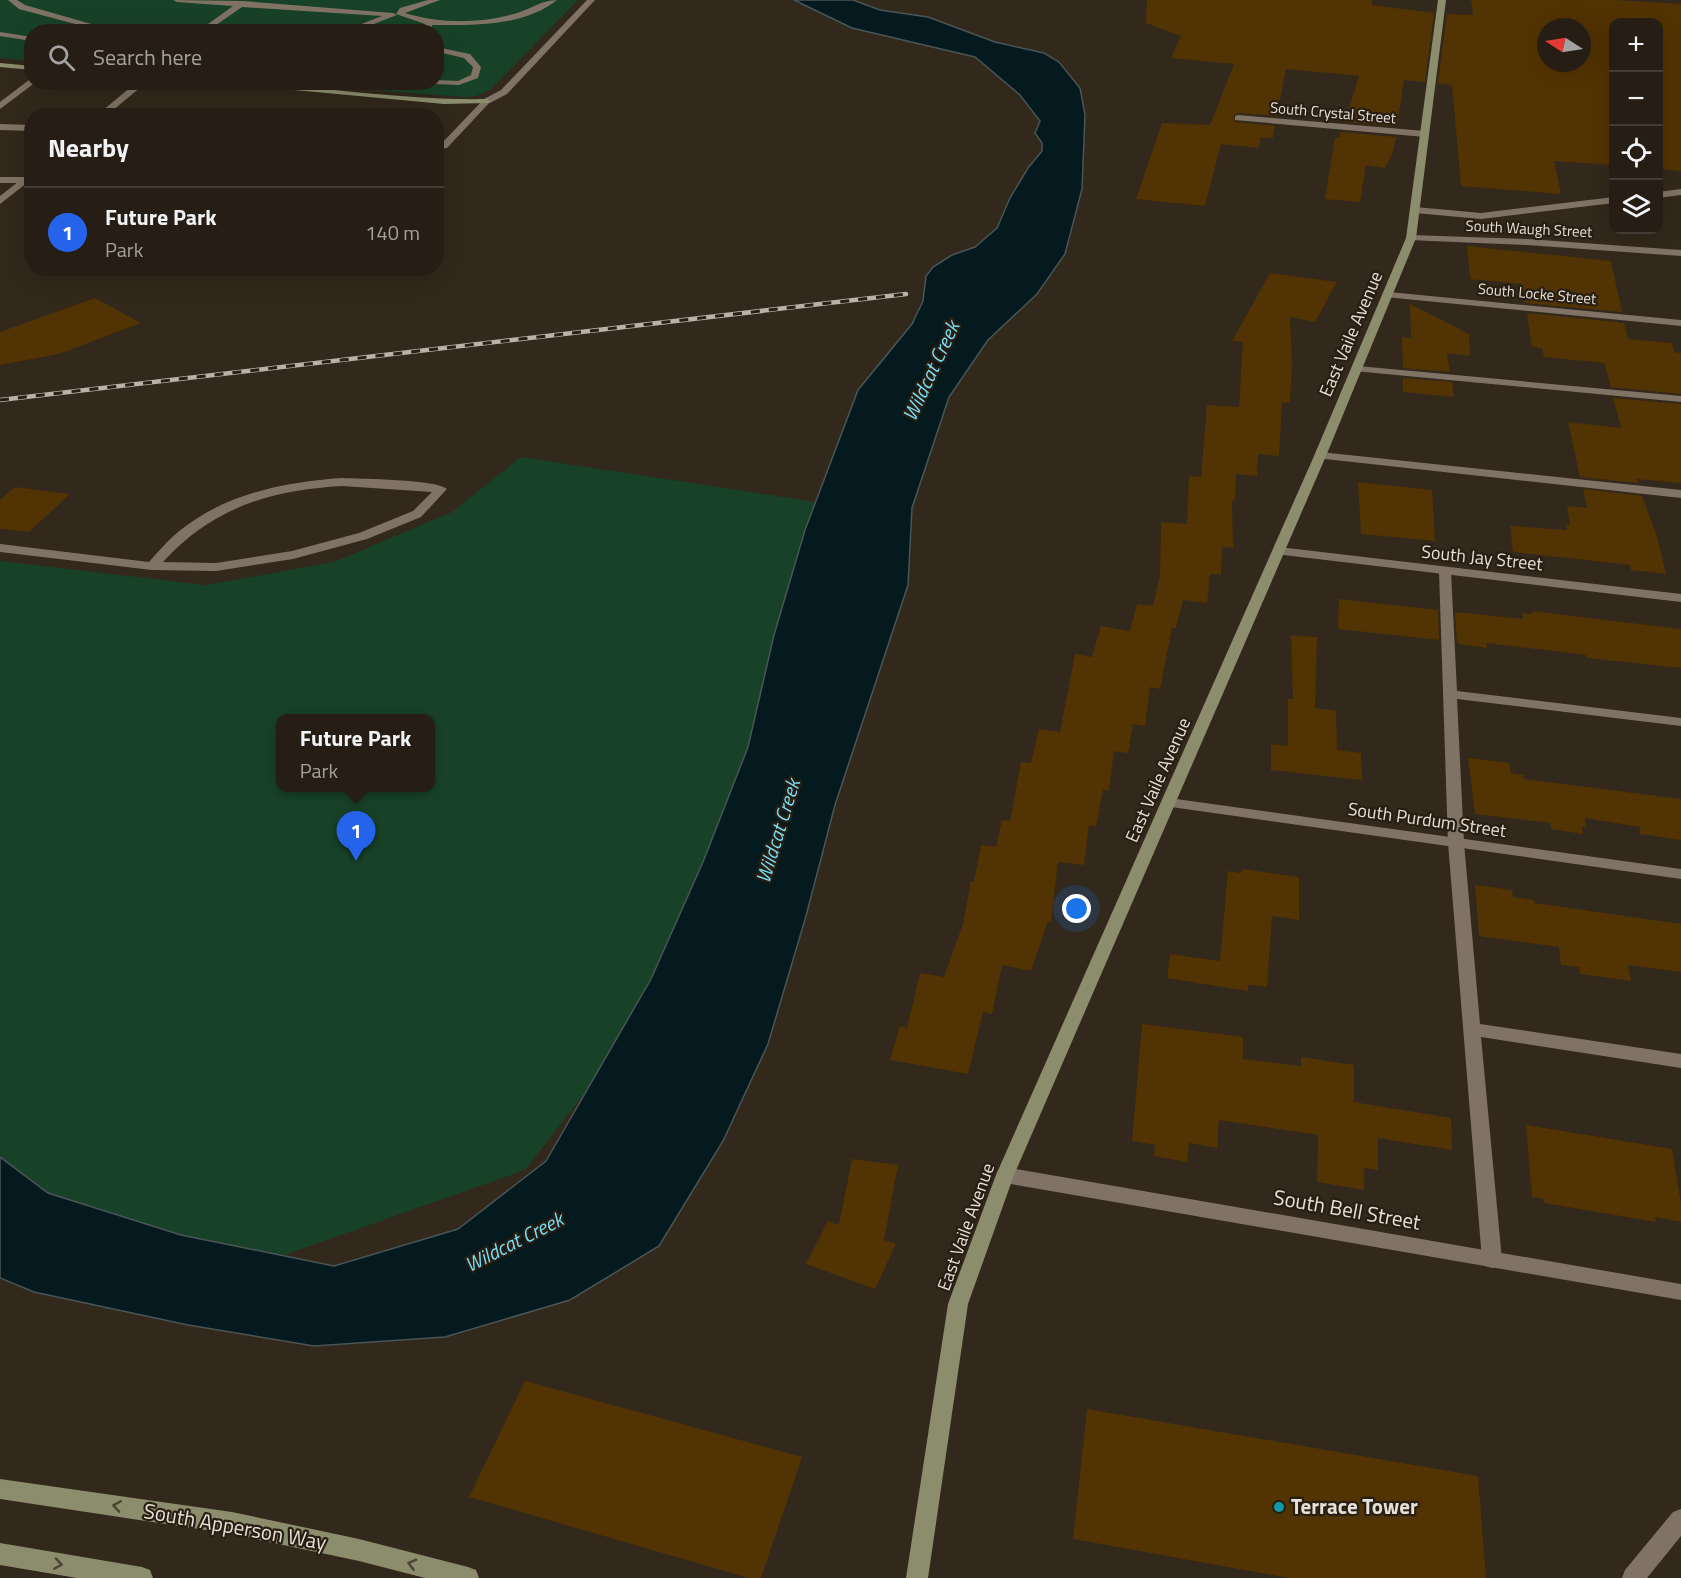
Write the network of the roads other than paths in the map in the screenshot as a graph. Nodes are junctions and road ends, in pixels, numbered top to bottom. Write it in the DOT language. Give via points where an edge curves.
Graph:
graph roads {
  1 [pos="12,0"];
  2 [pos="177,0"];
  3 [pos="397,0"];
  4 [pos="435,0"];
  5 [pos="554,0"];
  6 [pos="591,0"];
  7 [pos="1442,0"];
  8 [pos="244,2"];
  9 [pos="399,13"];
  10 [pos="86,24"];
  11 [pos="212,24"];
  12 [pos="368,24"];
  13 [pos="422,24"];
  14 [pos="444,26"];
  15 [pos="0,34"];
  16 [pos="24,38"];
  17 [pos="444,51"];
  18 [pos="0,65"];
  19 [pos="24,67"];
  20 [pos="444,82"];
  21 [pos="24,88"];
  22 [pos="133,90"];
  23 [pos="305,90"];
  24 [pos="487,101"];
  25 [pos="0,106"];
  26 [pos="110,108"];
  27 [pos="1238,118"];
  28 [pos="0,127"];
  29 [pos="24,128"];
  30 [pos="1425,134"];
  31 [pos="444,146"];
  32 [pos="24,177"];
  33 [pos="0,180"];
  34 [pos="24,180"];
  35 [pos="1681,192"];
  36 [pos="1663,194"];
  37 [pos="0,201"];
  38 [pos="1609,201"];
  39 [pos="1415,210"];
  40 [pos="1411,238"];
  41 [pos="1681,253"];
  42 [pos="1389,295"];
  43 [pos="1681,322"];
  44 [pos="1358,369"];
  45 [pos="1681,399"];
  46 [pos="1320,456"];
  47 [pos="1681,494"];
  48 [pos="0,548"];
  49 [pos="1279,551"];
  50 [pos="152,566"];
  51 [pos="1445,572"];
  52 [pos="1681,598"];
  53 [pos="1449,694"];
  54 [pos="1681,722"];
  55 [pos="1169,803"];
  56 [pos="1456,843"];
  57 [pos="1681,874"];
  58 [pos="1472,1029"];
  59 [pos="1681,1061"];
  60 [pos="1005,1175"];
  61 [pos="1492,1260"];
  62 [pos="1681,1292"];
  63 [pos="0,1489"];
  64 [pos="1681,1519"];
  65 [pos="0,1554"];
  66 [pos="1640,1577"];
  67 [pos="142,1578"];
  68 [pos="468,1578"];
  69 [pos="917,1578"];
  1 -- 10 [label="street" via="22,7"];
  2 -- 8 [label="street"];
  3 -- 9 [label="street"];
  4 -- 9 [label="street"];
  5 -- 14 [label="street" via="503,21"];
  6 -- 24 [label="street" via="504,92"];
  7 -- 30 [label="street, East Vaile Avenue"];
  8 -- 9 [label="street"];
  8 -- 11 [label="street"];
  9 -- 12 [label="street"];
  9 -- 13 [label="street"];
  15 -- 16 [label="street"];
  17 -- 20 [label="street" via="467,56 477,67 475,76 459,83"];
  18 -- 19 [label="street"];
  21 -- 25 [label="street"];
  22 -- 26 [label="street"];
  23 -- 24 [label="street" via="444,102"];
  24 -- 31 [label="street"];
  27 -- 30 [label="street, South Crystal Street"];
  28 -- 29 [label="street"];
  30 -- 39 [label="street, East Vaile Avenue"];
  32 -- 33 [label="street"];
  34 -- 37 [label="street"];
  35 -- 36 [label="street"];
  38 -- 39 [label="street" via="1481,216"];
  39 -- 40 [label="street, East Vaile Avenue"];
  40 -- 41 [label="street, South Waugh Street"];
  40 -- 42 [label="street, East Vaile Avenue"];
  42 -- 43 [label="street, South Locke Street"];
  42 -- 44 [label="street, East Vaile Avenue"];
  44 -- 45 [label="street"];
  44 -- 46 [label="street, East Vaile Avenue"];
  46 -- 47 [label="street"];
  46 -- 49 [label="street, East Vaile Avenue"];
  48 -- 50 [label="street"];
  49 -- 51 [label="street, South Jay Street"];
  49 -- 55 [label="street, East Vaile Avenue"];
  50 -- 50 [label="street" via="216,567 293,555 363,536 417,514 441,489 360,481 310,483 255,495 220,510 185,532"];
  51 -- 52 [label="street, South Jay Street"];
  51 -- 53 [label="street"];
  53 -- 54 [label="street"];
  53 -- 56 [label="street"];
  55 -- 56 [label="street, South Purdum Street"];
  55 -- 60 [label="street, East Vaile Avenue"];
  56 -- 57 [label="street, South Purdum Street"];
  56 -- 58 [label="street"];
  58 -- 59 [label="street"];
  58 -- 61 [label="street"];
  60 -- 61 [label="street, South Bell Street"];
  60 -- 69 [label="street, East Vaile Avenue" via="958,1304"];
  61 -- 62 [label="street, South Bell Street"];
  68 -- 63 [label="street, South Apperson Way, one-way" via="232,1523"];
  64 -- 66 [label="street"];
  65 -- 67 [label="street, one-way"];
}
